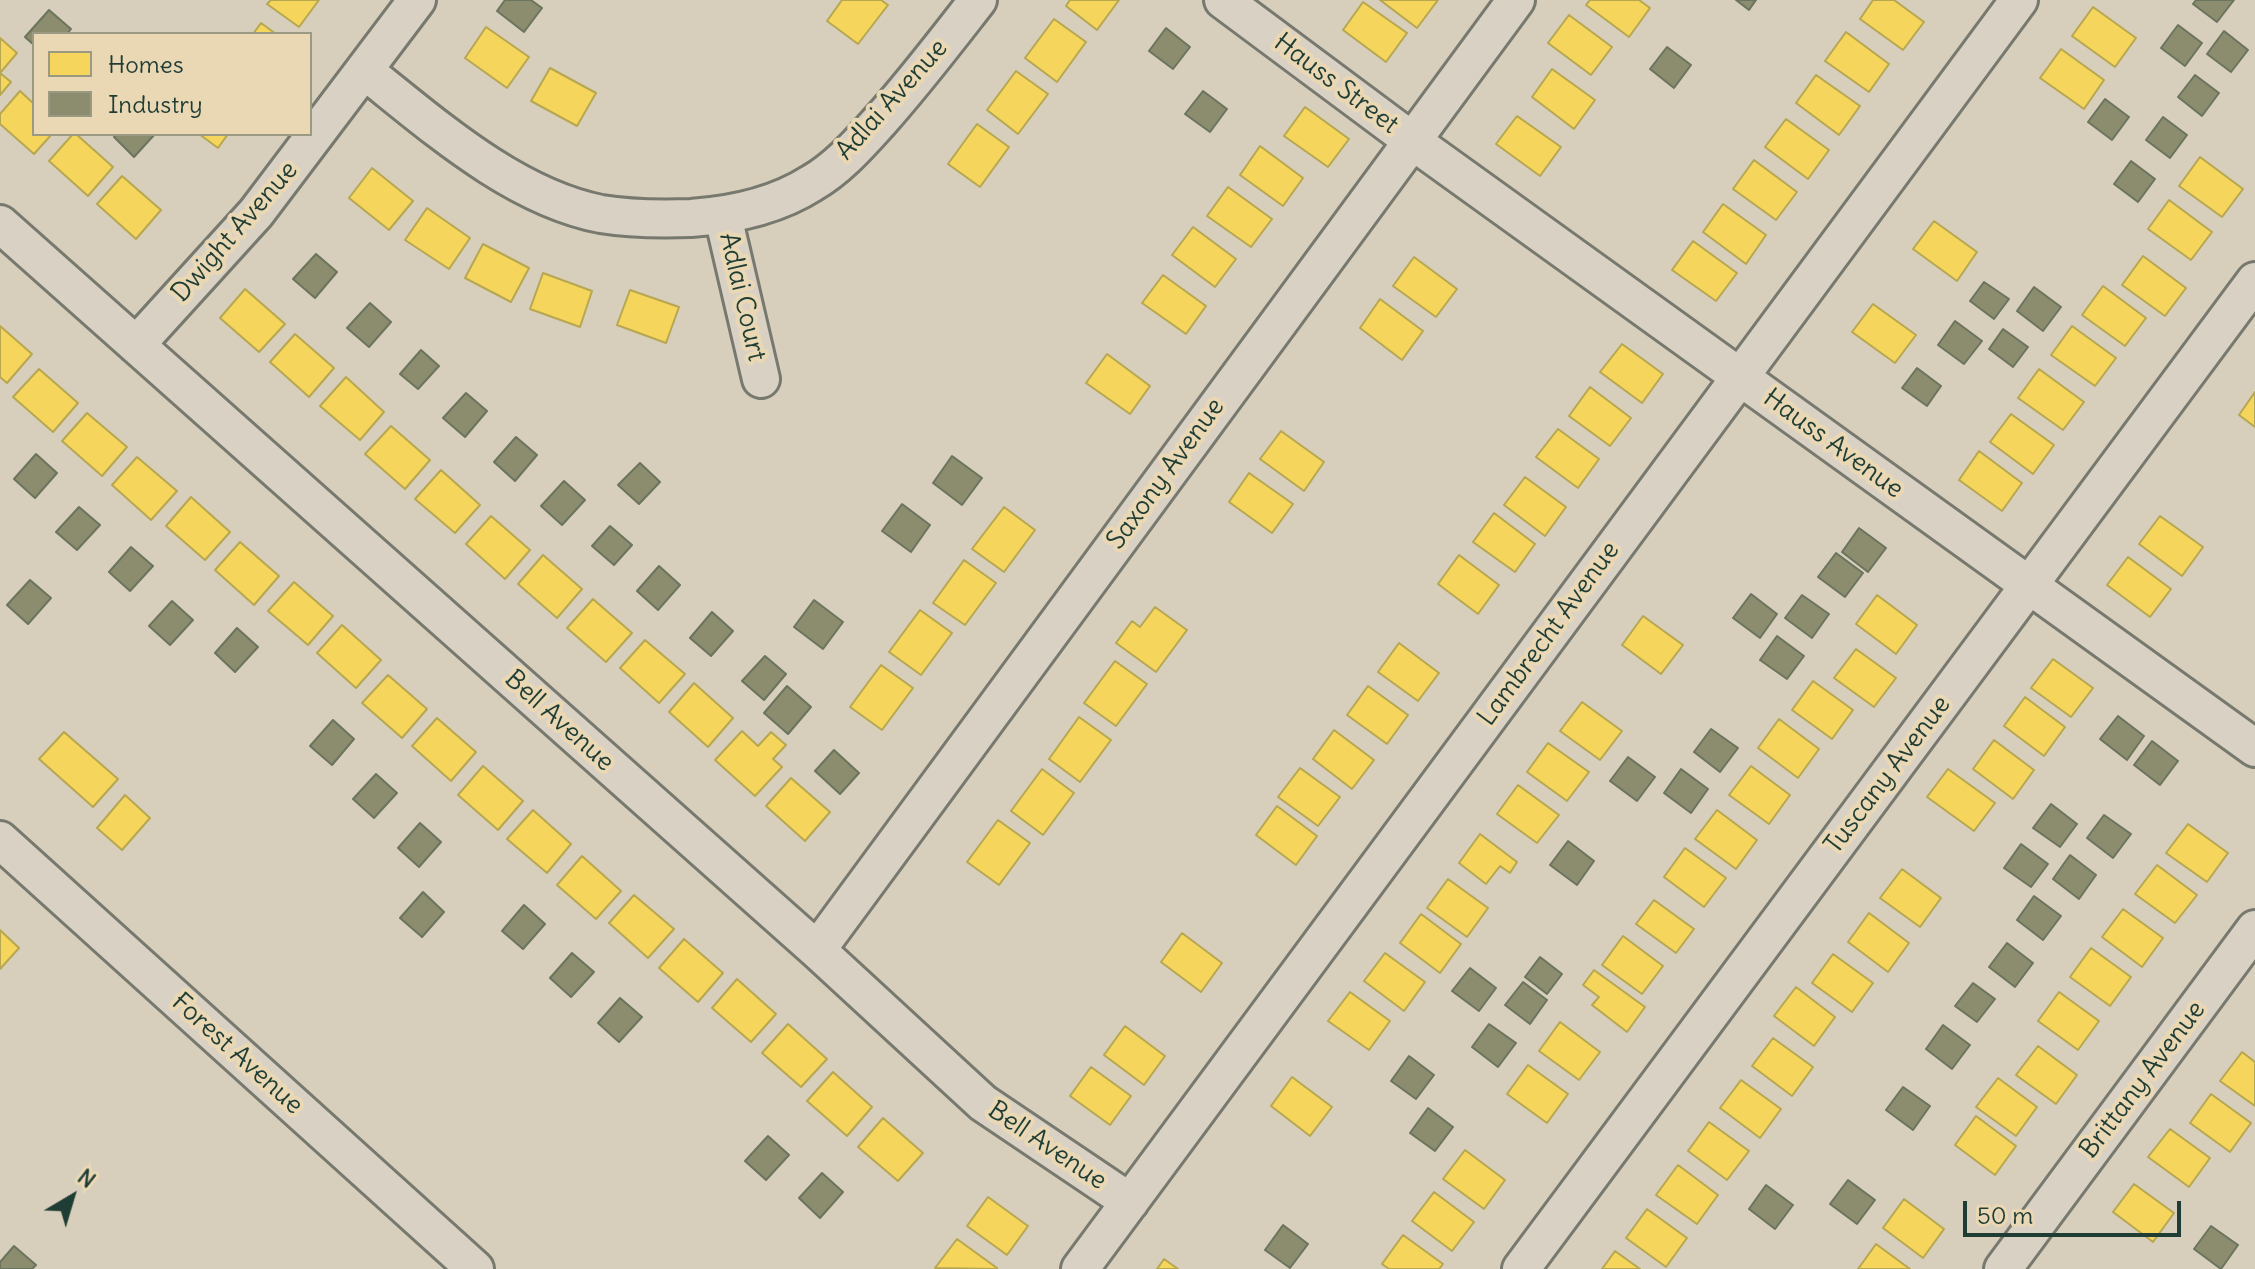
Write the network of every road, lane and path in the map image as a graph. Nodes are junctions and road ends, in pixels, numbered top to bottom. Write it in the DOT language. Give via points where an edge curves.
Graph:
graph roads {
  1 [pos="417,0"];
  2 [pos="978,0"];
  3 [pos="1223,0"];
  4 [pos="1516,0"];
  5 [pos="2019,0"];
  6 [pos="365,71"];
  7 [pos="1411,140"];
  8 [pos="723,216"];
  9 [pos="0,224"];
  10 [pos="2255,281"];
  11 [pos="136,345"];
  12 [pos="1740,376"];
  13 [pos="761,379"];
  14 [pos="2029,587"];
  15 [pos="2255,748"];
  16 [pos="0,840"];
  17 [pos="2255,929"];
  18 [pos="817,950"];
  19 [pos="1130,1202"];
  20 [pos="475,1269"];
  21 [pos="1080,1269"];
  22 [pos="1521,1269"];
  23 [pos="2003,1269"];
  1 -- 6 [label="street, Dwight Avenue"];
  2 -- 8 [label="street, Adlai Avenue" via="852,152 813,183 770,204"];
  3 -- 7 [label="street, Hauss Street"];
  4 -- 7 [label="street, Saxony Avenue"];
  5 -- 12 [label="street, Lambrecht Avenue"];
  6 -- 8 [label="street, Adlai Avenue" via="450,138 534,192 623,217"];
  6 -- 11 [label="street, Dwight Avenue" via="256,213"];
  7 -- 12 [label="street, Hauss Avenue"];
  7 -- 18 [label="street, Saxony Avenue"];
  8 -- 13 [label="street, Adlai Court"];
  9 -- 11 [label="street, Bell Avenue"];
  10 -- 14 [label="street, Tuscany Avenue"];
  11 -- 18 [label="street, Bell Avenue"];
  12 -- 14 [label="street, Hauss Avenue"];
  12 -- 19 [label="street, Lambrecht Avenue"];
  14 -- 15 [label="street, Hauss Avenue"];
  14 -- 22 [label="street, Tuscany Avenue"];
  16 -- 20 [label="street, Forest Avenue"];
  17 -- 23 [label="street, Brittany Avenue"];
  18 -- 19 [label="street, Bell Avenue" via="983,1103"];
  19 -- 21 [label="street, Lambrecht Avenue"];
}
